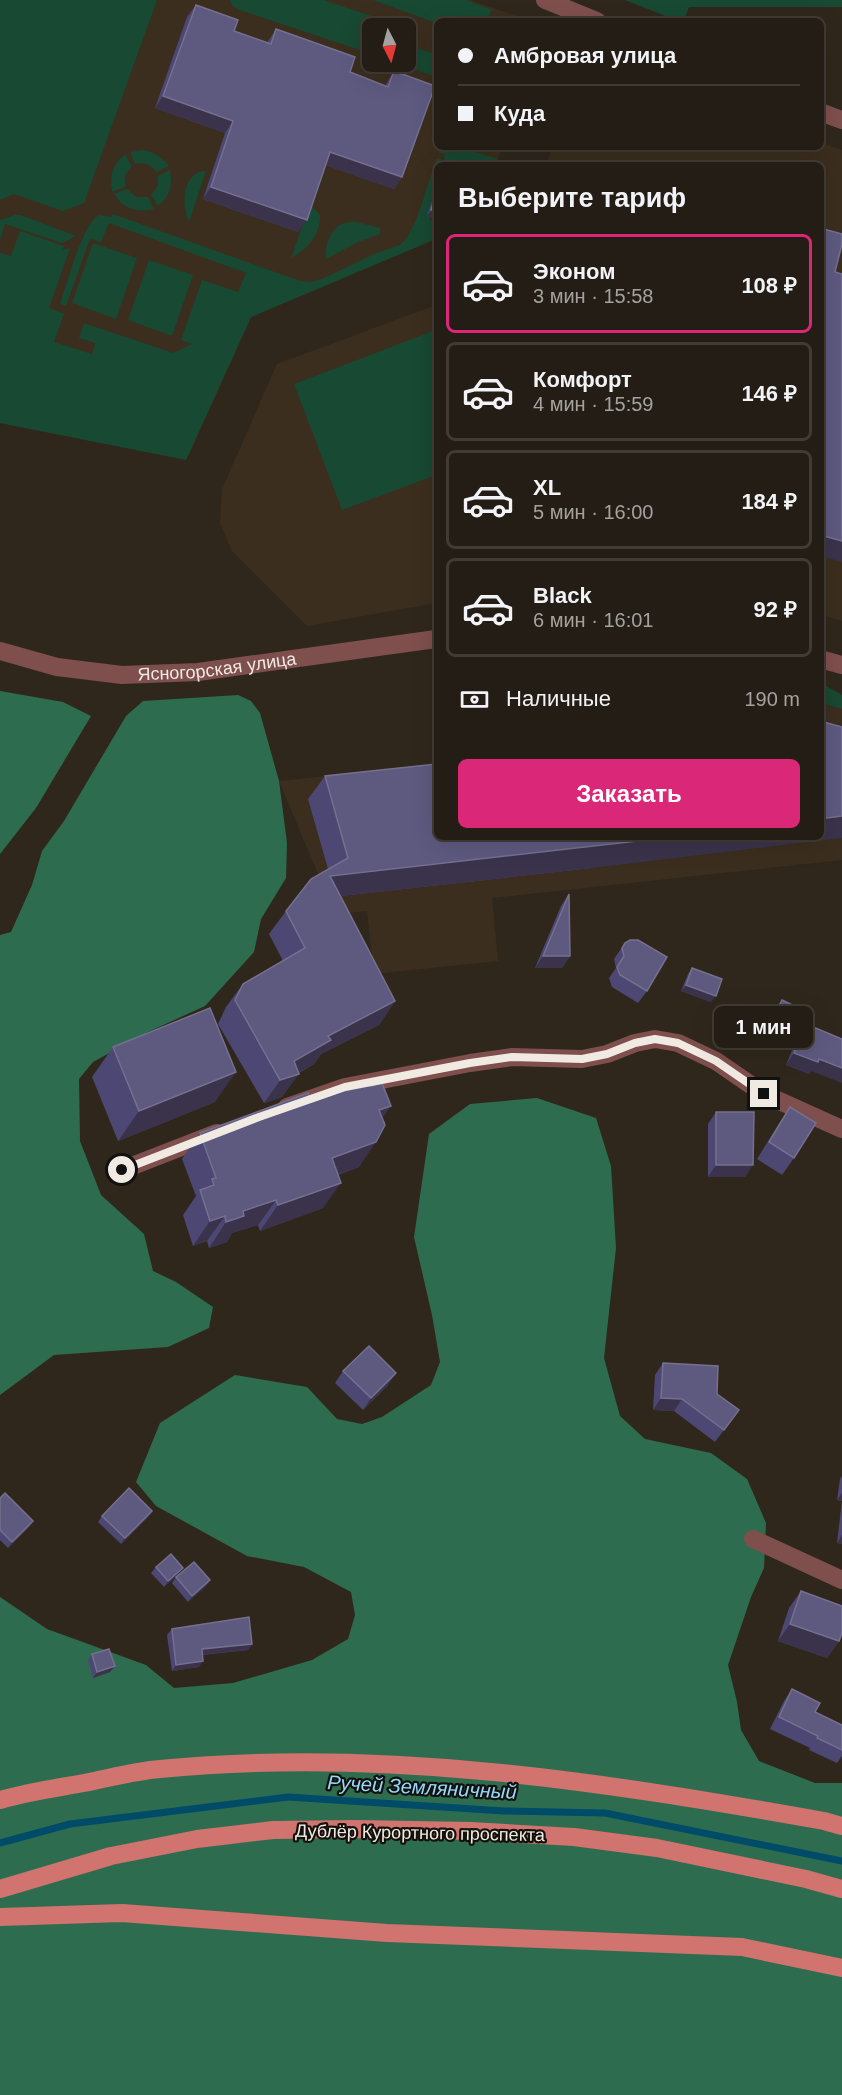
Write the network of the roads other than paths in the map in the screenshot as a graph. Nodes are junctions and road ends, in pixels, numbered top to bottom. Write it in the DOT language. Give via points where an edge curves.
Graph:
graph roads {
  1 [pos="545,0"];
  2 [pos="590,18"];
  3 [pos="824,113"];
  4 [pos="842,120"];
  5 [pos="434,639"];
  6 [pos="0,651"];
  7 [pos="824,660"];
  8 [pos="842,665"];
  9 [pos="270,1113"];
  10 [pos="238,1125"];
  11 [pos="842,1129"];
  12 [pos="122,1170"];
  13 [pos="753,1539"];
  14 [pos="842,1580"];
  15 [pos="0,1800"];
  16 [pos="842,1826"];
  17 [pos="0,1888"];
  18 [pos="842,1889"];
  19 [pos="0,1917"];
  20 [pos="842,1968"];
  1 -- 2 [label="street"];
  3 -- 4 [label="street"];
  5 -- 6 [label="street, Ясногорская улица" via="198,672 122,675 57,667"];
  7 -- 8 [label="street"];
  9 -- 11 [label="street" via="345,1087 512,1057 582,1059 655,1039 678,1043 716,1061 764,1094"];
  10 -- 12 [label="street"];
  13 -- 14 [label="street"];
  15 -- 16 [label="main road" via="158,1769 256,1762 377,1764 524,1774 635,1789"];
  17 -- 18 [label="main road, Дублёр Курортного проспекта" via="111,1856 197,1839 273,1830 356,1829 574,1837 657,1848"];
  19 -- 20 [label="main road" via="122,1913 398,1934 742,1947"];
}
